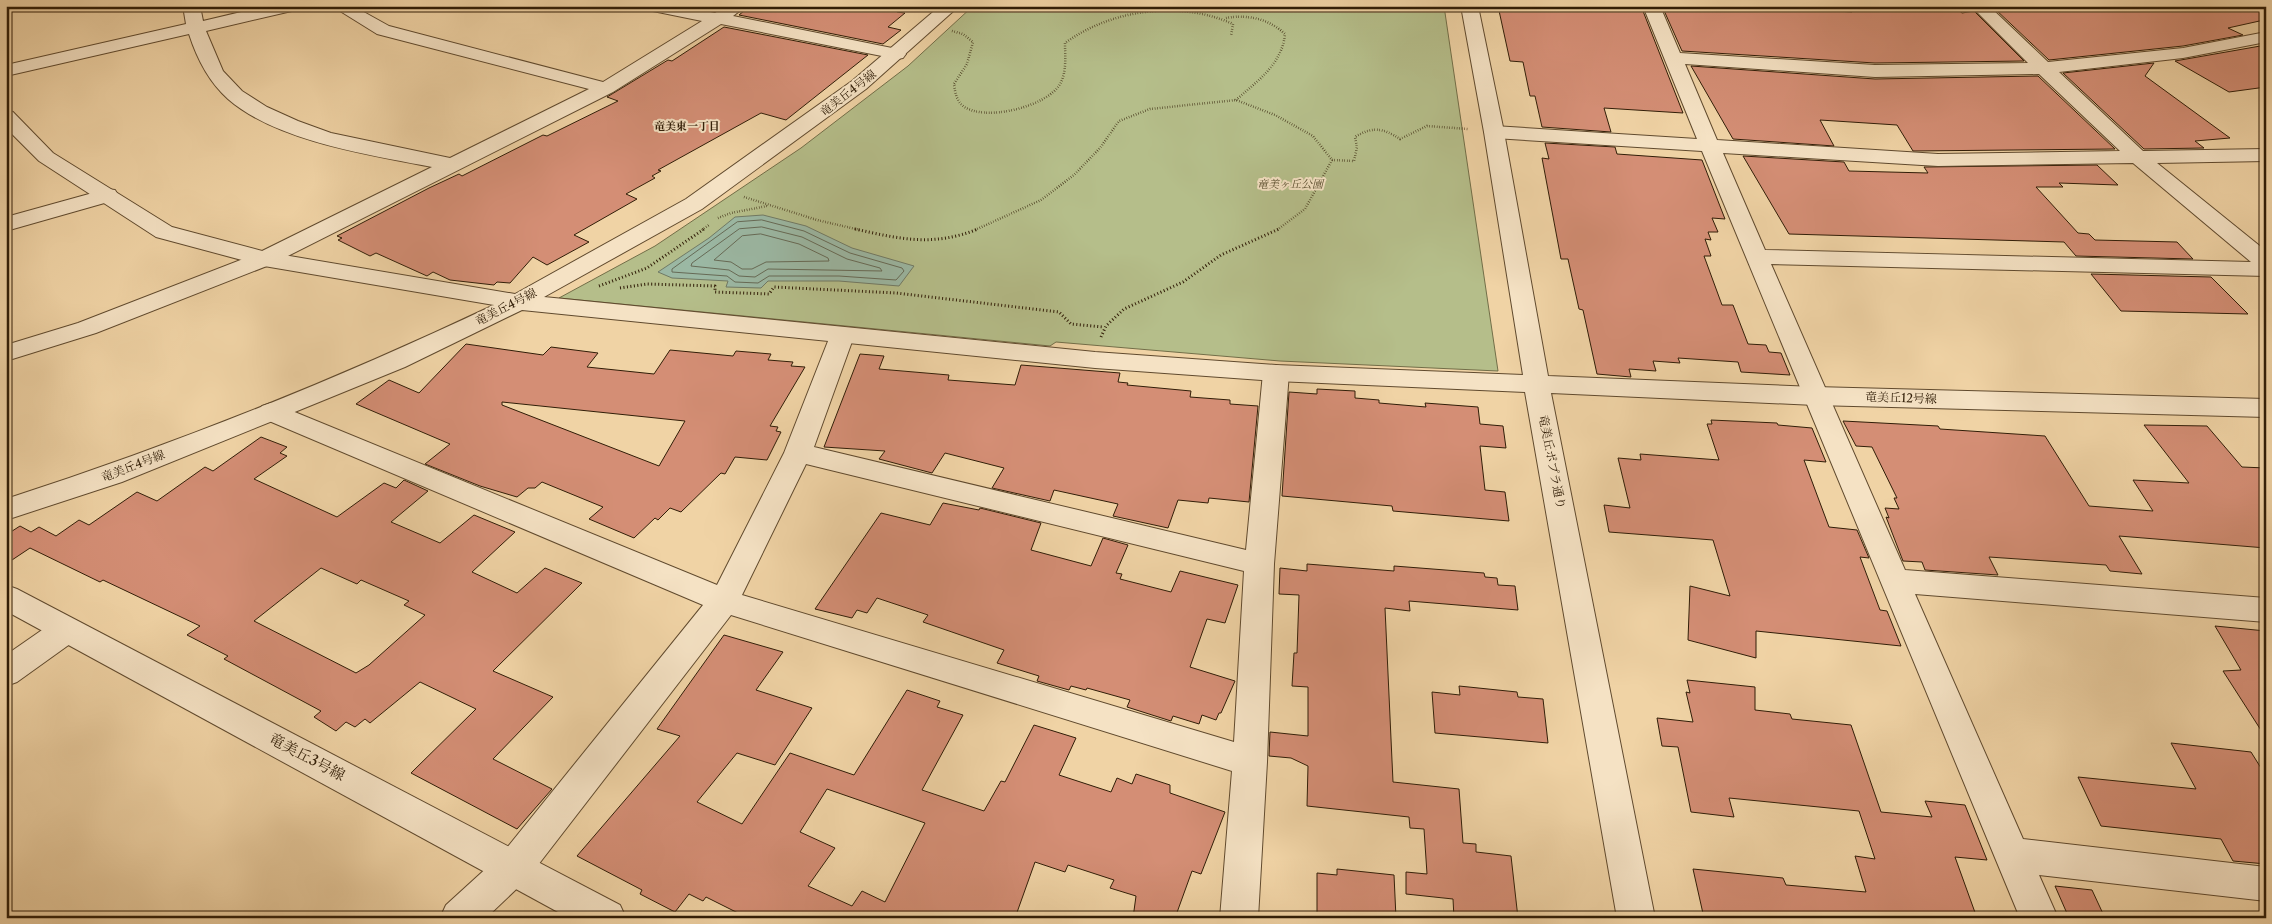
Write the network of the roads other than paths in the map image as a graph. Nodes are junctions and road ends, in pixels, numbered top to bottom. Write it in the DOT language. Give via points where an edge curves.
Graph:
graph roads {
  1 [pos="191,6"];
  2 [pos="290,6"];
  3 [pos="340,6"];
  4 [pos="654,6"];
  5 [pos="738,6"];
  6 [pos="951,6"];
  7 [pos="1469,6"];
  8 [pos="1651,6"];
  9 [pos="1979,6"];
  10 [pos="720,19"];
  11 [pos="195,28"];
  12 [pos="2266,38"];
  13 [pos="897,54"];
  14 [pos="1672,58"];
  15 [pos="2042,68"];
  16 [pos="6,71"];
  17 [pos="606,88"];
  18 [pos="6,116"];
  19 [pos="1494,132"];
  20 [pos="1712,147"];
  21 [pos="2266,156"];
  22 [pos="2139,158"];
  23 [pos="453,165"];
  24 [pos="107,195"];
  25 [pos="6,224"];
  26 [pos="1757,257"];
  27 [pos="264,259"];
  28 [pos="2266,263"];
  29 [pos="2266,269"];
  30 [pos="519,302"];
  31 [pos="842,336"];
  32 [pos="6,353"];
  33 [pos="1276,373"];
  34 [pos="1537,385"];
  35 [pos="1815,396"];
  36 [pos="2266,408"];
  37 [pos="271,412"];
  38 [pos="798,453"];
  39 [pos="6,510"];
  40 [pos="1259,564"];
  41 [pos="1894,581"];
  42 [pos="6,597"];
  43 [pos="724,601"];
  44 [pos="2266,610"];
  45 [pos="66,630"];
  46 [pos="6,673"];
  47 [pos="1250,762"];
  48 [pos="2013,855"];
  49 [pos="515,866"];
  50 [pos="2266,884"];
  51 [pos="459,918"];
  52 [pos="607,918"];
  53 [pos="1239,918"];
  54 [pos="1636,918"];
  55 [pos="2039,918"];
  1 -- 11 [label="street"];
  2 -- 11 [label="street"];
  3 -- 17 [label="street" via="383,30"];
  4 -- 10 [label="street"];
  5 -- 10 [label="street"];
  6 -- 13 [label="street, 竜美丘4号線"];
  7 -- 19 [label="street, 竜美丘ポプラ通り"];
  8 -- 14 [label="street"];
  9 -- 15 [label="street"];
  10 -- 13 [label="street"];
  10 -- 17 [label="street"];
  11 -- 16 [label="street"];
  11 -- 23 [label="street" via="216,74 241,100 274,119 330,138"];
  12 -- 15 [label="street" via="2183,53"];
  13 -- 30 [label="street, 竜美丘4号線" via="816,118 694,204"];
  14 -- 15 [label="street" via="1875,71"];
  14 -- 20 [label="street"];
  15 -- 22 [label="street"];
  17 -- 23 [label="street"];
  18 -- 24 [label="street, 竜美丘12号線" via="46,157"];
  19 -- 20 [label="street"];
  19 -- 34 [label="street, 竜美丘ポプラ通り"];
  20 -- 22 [label="street" via="1938,160"];
  20 -- 26 [label="street"];
  21 -- 22 [label="street"];
  22 -- 28 [label="street"];
  23 -- 27 [label="street"];
  24 -- 25 [label="street"];
  24 -- 27 [label="street, 竜美丘12号線" via="164,232"];
  26 -- 29 [label="street"];
  26 -- 35 [label="street"];
  27 -- 30 [label="street, 竜美丘12号線"];
  27 -- 32 [label="street" via="87,328"];
  30 -- 31 [label="street, 竜美丘12号線"];
  30 -- 37 [label="street, 竜美丘4号線" via="396,360"];
  31 -- 33 [label="street, 竜美丘12号線"];
  31 -- 38 [label="street"];
  33 -- 34 [label="street, 竜美丘12号線"];
  33 -- 40 [label="street"];
  34 -- 35 [label="street, 竜美丘12号線"];
  34 -- 54 [label="street, 竜美丘ポプラ通り"];
  35 -- 36 [label="street, 竜美丘12号線"];
  35 -- 41 [label="street"];
  37 -- 39 [label="street, 竜美丘4号線" via="112,475"];
  37 -- 43 [label="street"];
  38 -- 40 [label="street"];
  38 -- 43 [label="street"];
  40 -- 47 [label="street"];
  41 -- 44 [label="street"];
  41 -- 48 [label="street"];
  42 -- 45 [label="street, 竜美丘3号線"];
  43 -- 47 [label="street"];
  43 -- 49 [label="street"];
  45 -- 46 [label="street"];
  45 -- 49 [label="street, 竜美丘3号線"];
  47 -- 53 [label="street"];
  48 -- 50 [label="street"];
  48 -- 55 [label="street"];
  49 -- 51 [label="street"];
  49 -- 52 [label="street, 竜美丘3号線"];
}
